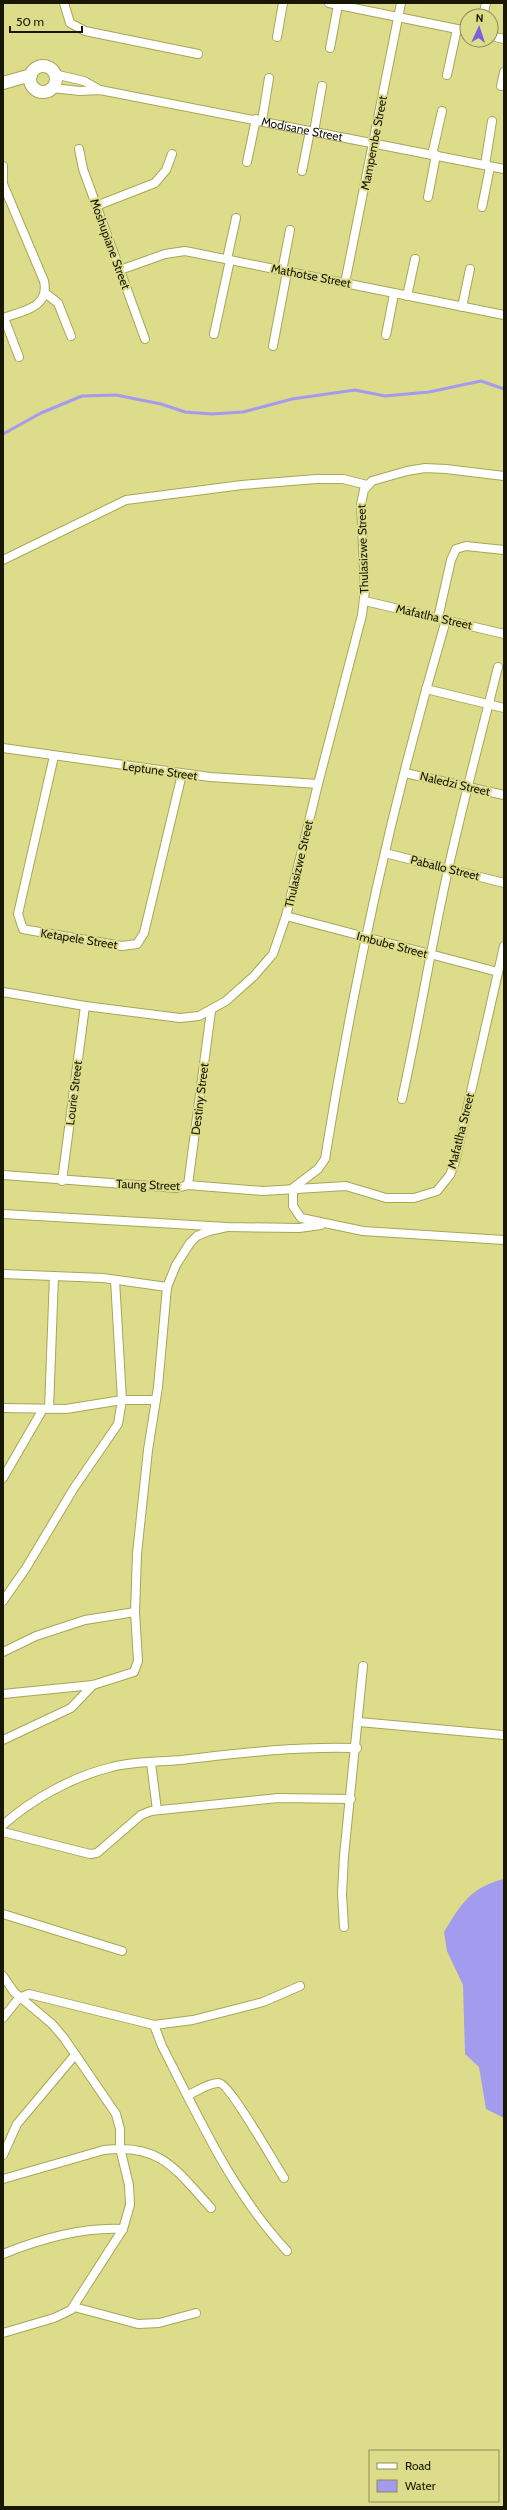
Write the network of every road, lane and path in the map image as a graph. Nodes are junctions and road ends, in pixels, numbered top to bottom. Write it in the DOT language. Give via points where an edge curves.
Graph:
graph roads {
  1 [pos="64,3"];
  2 [pos="283,3"];
  3 [pos="329,3"];
  4 [pos="401,3"];
  5 [pos="338,5"];
  6 [pos="398,18"];
  7 [pos="457,29"];
  8 [pos="277,37"];
  9 [pos="330,48"];
  10 [pos="198,54"];
  11 [pos="504,72"];
  12 [pos="54,74"];
  13 [pos="447,75"];
  14 [pos="269,78"];
  15 [pos="32,80"];
  16 [pos="5,82"];
  17 [pos="322,86"];
  18 [pos="501,86"];
  19 [pos="52,88"];
  20 [pos="100,90"];
  21 [pos="442,111"];
  22 [pos="259,120"];
  23 [pos="492,122"];
  24 [pos="312,131"];
  25 [pos="374,144"];
  26 [pos="79,149"];
  27 [pos="172,154"];
  28 [pos="434,155"];
  29 [pos="247,162"];
  30 [pos="3,166"];
  31 [pos="488,166"];
  32 [pos="504,169"];
  33 [pos="302,171"];
  34 [pos="3,180"];
  35 [pos="3,184"];
  36 [pos="428,196"];
  37 [pos="96,206"];
  38 [pos="482,207"];
  39 [pos="236,218"];
  40 [pos="290,230"];
  41 [pos="229,259"];
  42 [pos="415,259"];
  43 [pos="470,269"];
  44 [pos="120,270"];
  45 [pos="285,271"];
  46 [pos="344,283"];
  47 [pos="45,292"];
  48 [pos="394,294"];
  49 [pos="407,296"];
  50 [pos="462,307"];
  51 [pos="504,315"];
  52 [pos="3,318"];
  53 [pos="214,334"];
  54 [pos="386,335"];
  55 [pos="71,336"];
  56 [pos="145,339"];
  57 [pos="273,346"];
  58 [pos="19,357"];
  59 [pos="504,476"];
  60 [pos="367,485"];
  61 [pos="504,550"];
  62 [pos="3,560"];
  63 [pos="365,601"];
  64 [pos="438,618"];
  65 [pos="446,620"];
  66 [pos="504,634"];
  67 [pos="498,667"];
  68 [pos="426,689"];
  69 [pos="489,704"];
  70 [pos="504,708"];
  71 [pos="3,748"];
  72 [pos="54,756"];
  73 [pos="405,773"];
  74 [pos="182,774"];
  75 [pos="318,784"];
  76 [pos="469,786"];
  77 [pos="504,795"];
  78 [pos="385,853"];
  79 [pos="448,869"];
  80 [pos="504,883"];
  81 [pos="286,916"];
  82 [pos="367,938"];
  83 [pos="504,946"];
  84 [pos="431,955"];
  85 [pos="498,972"];
  86 [pos="3,992"];
  87 [pos="85,1006"];
  88 [pos="211,1012"];
  89 [pos="402,1099"];
  90 [pos="3,1175"];
  91 [pos="62,1181"];
  92 [pos="188,1185"];
  93 [pos="293,1188"];
  94 [pos="3,1214"];
  95 [pos="324,1224"];
  96 [pos="227,1227"];
  97 [pos="504,1240"];
  98 [pos="3,1274"];
  99 [pos="54,1276"];
  100 [pos="115,1280"];
  101 [pos="168,1287"];
  102 [pos="122,1400"];
  103 [pos="156,1400"];
  104 [pos="3,1408"];
  105 [pos="46,1409"];
  106 [pos="3,1478"];
  107 [pos="3,1601"];
  108 [pos="135,1612"];
  109 [pos="3,1652"];
  110 [pos="364,1666"];
  111 [pos="93,1685"];
  112 [pos="3,1694"];
  113 [pos="359,1722"];
  114 [pos="503,1735"];
  115 [pos="3,1740"];
  116 [pos="357,1748"];
  117 [pos="151,1763"];
  118 [pos="351,1799"];
  119 [pos="157,1810"];
  120 [pos="3,1825"];
  121 [pos="3,1832"];
  122 [pos="3,1914"];
  123 [pos="344,1927"];
  124 [pos="122,1951"];
  125 [pos="3,1976"];
  126 [pos="300,1986"];
  127 [pos="19,1998"];
  128 [pos="3,2018"];
  129 [pos="154,2025"];
  130 [pos="75,2055"];
  131 [pos="188,2095"];
  132 [pos="120,2148"];
  133 [pos="3,2155"];
  134 [pos="284,2178"];
  135 [pos="3,2179"];
  136 [pos="211,2208"];
  137 [pos="123,2229"];
  138 [pos="288,2251"];
  139 [pos="3,2254"];
  140 [pos="74,2307"];
  141 [pos="196,2314"];
  142 [pos="3,2333"];
  1 -- 10 [label="street" via="70,23 85,31"];
  2 -- 8 [label="street"];
  3 -- 5 [label="street"];
  4 -- 6 [label="street, Mampembe Street"];
  5 -- 6 [label="street"];
  5 -- 9 [label="street"];
  6 -- 7 [label="street"];
  6 -- 25 [label="street, Mampembe Street"];
  7 -- 13 [label="street"];
  11 -- 18 [label="street"];
  12 -- 15 [label="street, Modisane Street" via="50,69 42,67 36,69"];
  12 -- 19 [label="street" via="55,82"];
  12 -- 20 [label="street, Modisane Street" via="84,82"];
  14 -- 22 [label="street"];
  15 -- 16 [label="street, Modisane Street"];
  15 -- 19 [label="street, Modisane Street" via="39,92"];
  17 -- 24 [label="street"];
  19 -- 20 [label="street, Modisane Street"];
  20 -- 22 [label="street, Modisane Street"];
  21 -- 28 [label="street"];
  22 -- 24 [label="street, Modisane Street"];
  22 -- 29 [label="street"];
  23 -- 31 [label="street"];
  24 -- 25 [label="street, Modisane Street"];
  24 -- 33 [label="street"];
  25 -- 28 [label="street, Modisane Street"];
  25 -- 46 [label="street, Mampembe Street"];
  26 -- 37 [label="street, Moshupiane Street"];
  27 -- 37 [label="street" via="166,170 155,183"];
  28 -- 31 [label="street, Modisane Street"];
  28 -- 36 [label="street"];
  30 -- 34 [label="street"];
  31 -- 32 [label="street, Modisane Street"];
  31 -- 38 [label="street"];
  35 -- 47 [label="street" via="44,282"];
  37 -- 44 [label="street, Moshupiane Street"];
  39 -- 41 [label="street"];
  40 -- 45 [label="street"];
  41 -- 44 [label="street, Mathotse Street" via="176,251"];
  41 -- 45 [label="street, Mathotse Street"];
  41 -- 53 [label="street"];
  42 -- 49 [label="street"];
  43 -- 50 [label="street"];
  44 -- 56 [label="street, Moshupiane Street"];
  45 -- 46 [label="street, Mathotse Street"];
  45 -- 57 [label="street"];
  46 -- 48 [label="street, Mathotse Street"];
  47 -- 52 [label="street" via="39,304"];
  47 -- 55 [label="street" via="58,303"];
  48 -- 49 [label="street, Mathotse Street"];
  48 -- 54 [label="street"];
  49 -- 50 [label="street, Mathotse Street"];
  50 -- 51 [label="street, Mathotse Street"];
  52 -- 58 [label="street"];
  59 -- 60 [label="street" via="425,468 379,478"];
  60 -- 62 [label="street" via="343,479 316,479 242,485 126,500"];
  60 -- 63 [label="street, Thulasizwe Street" via="361,504"];
  61 -- 64 [label="street" via="466,546 456,549 451,560"];
  63 -- 64 [label="street, Mafatlha Street"];
  63 -- 75 [label="street, Thulasizwe Street"];
  64 -- 65 [label="street, Mafatlha Street"];
  65 -- 66 [label="street, Mafatlha Street"];
  65 -- 68 [label="street, Naledzi Street"];
  67 -- 69 [label="street"];
  68 -- 69 [label="street"];
  68 -- 73 [label="street, Naledzi Street"];
  69 -- 70 [label="street"];
  69 -- 76 [label="street"];
  71 -- 72 [label="street, Leptune Street"];
  72 -- 74 [label="street, Leptune Street"];
  72 -- 74 [label="street, Ketapele Street" via="31,849 18,921 23,929 122,946 137,944 144,933"];
  73 -- 76 [label="street, Naledzi Street"];
  73 -- 78 [label="street, Naledzi Street"];
  74 -- 75 [label="street, Leptune Street"];
  75 -- 81 [label="street, Thulasizwe Street"];
  76 -- 77 [label="street, Naledzi Street"];
  76 -- 79 [label="street"];
  78 -- 79 [label="street, Paballo Street"];
  78 -- 82 [label="street"];
  79 -- 80 [label="street, Paballo Street"];
  79 -- 84 [label="street"];
  81 -- 82 [label="street, Imbube Street"];
  81 -- 88 [label="street, Thulasizwe Street" via="273,954 263,967 226,1002"];
  82 -- 84 [label="street, Imbube Street"];
  82 -- 93 [label="street" via="344,1045 325,1159 318,1169"];
  83 -- 85 [label="street, Mafatlha Street"];
  84 -- 85 [label="street, Imbube Street"];
  84 -- 89 [label="street"];
  85 -- 93 [label="street, Mafatlha Street" via="454,1162 445,1184 428,1195 401,1200 346,1186"];
  86 -- 87 [label="street, Thulasizwe Street"];
  87 -- 88 [label="street, Thulasizwe Street" via="180,1018"];
  87 -- 91 [label="street, Lourie Street"];
  88 -- 92 [label="street, Destiny Street"];
  90 -- 91 [label="street, Taung Street"];
  91 -- 92 [label="street, Taung Street" via="176,1188"];
  92 -- 93 [label="street, Taung Street" via="263,1191"];
  93 -- 95 [label="street" via="292,1197 296,1213 301,1218"];
  94 -- 96 [label="street"];
  95 -- 96 [label="street" via="300,1228"];
  95 -- 97 [label="street" via="362,1231"];
  96 -- 101 [label="street" via="197,1236 190,1243 176,1265"];
  98 -- 99 [label="street"];
  99 -- 100 [label="street"];
  99 -- 105 [label="street"];
  100 -- 101 [label="street"];
  100 -- 102 [label="street"];
  101 -- 103 [label="street"];
  102 -- 103 [label="street"];
  102 -- 105 [label="street" via="81,1408"];
  102 -- 107 [label="street" via="118,1424 74,1488"];
  103 -- 108 [label="street" via="137,1554"];
  104 -- 105 [label="street"];
  105 -- 106 [label="street"];
  108 -- 109 [label="street" via="85,1620 36,1636"];
  108 -- 111 [label="street" via="138,1661 134,1672"];
  110 -- 113 [label="street"];
  111 -- 112 [label="street"];
  111 -- 115 [label="street" via="71,1708"];
  113 -- 114 [label="street"];
  113 -- 116 [label="street"];
  116 -- 117 [label="street" via="326,1747"];
  116 -- 118 [label="street"];
  117 -- 119 [label="street"];
  117 -- 120 [label="street" via="112,1766 68,1783"];
  118 -- 119 [label="street" via="278,1798"];
  118 -- 123 [label="street" via="343,1886"];
  119 -- 121 [label="street" via="141,1815 97,1853 90,1854"];
  122 -- 124 [label="street"];
  125 -- 127 [label="street"];
  126 -- 129 [label="street" via="263,2002 193,2020"];
  127 -- 128 [label="street"];
  127 -- 129 [label="street" via="29,1994 36,1995"];
  127 -- 130 [label="street" via="52,2024"];
  129 -- 131 [label="street"];
  130 -- 132 [label="street" via="116,2114 120,2129"];
  130 -- 133 [label="street" via="17,2124"];
  131 -- 134 [label="street" via="218,2083 224,2084"];
  131 -- 138 [label="street" via="244,2198 267,2229"];
  132 -- 135 [label="street" via="104,2150"];
  132 -- 136 [label="street" via="145,2150 159,2157"];
  132 -- 137 [label="street" via="129,2184 130,2205"];
  137 -- 139 [label="street" via="85,2231 34,2242"];
  137 -- 140 [label="street"];
  140 -- 141 [label="street" via="138,2324 159,2323"];
  140 -- 142 [label="street" via="54,2318"];
}
